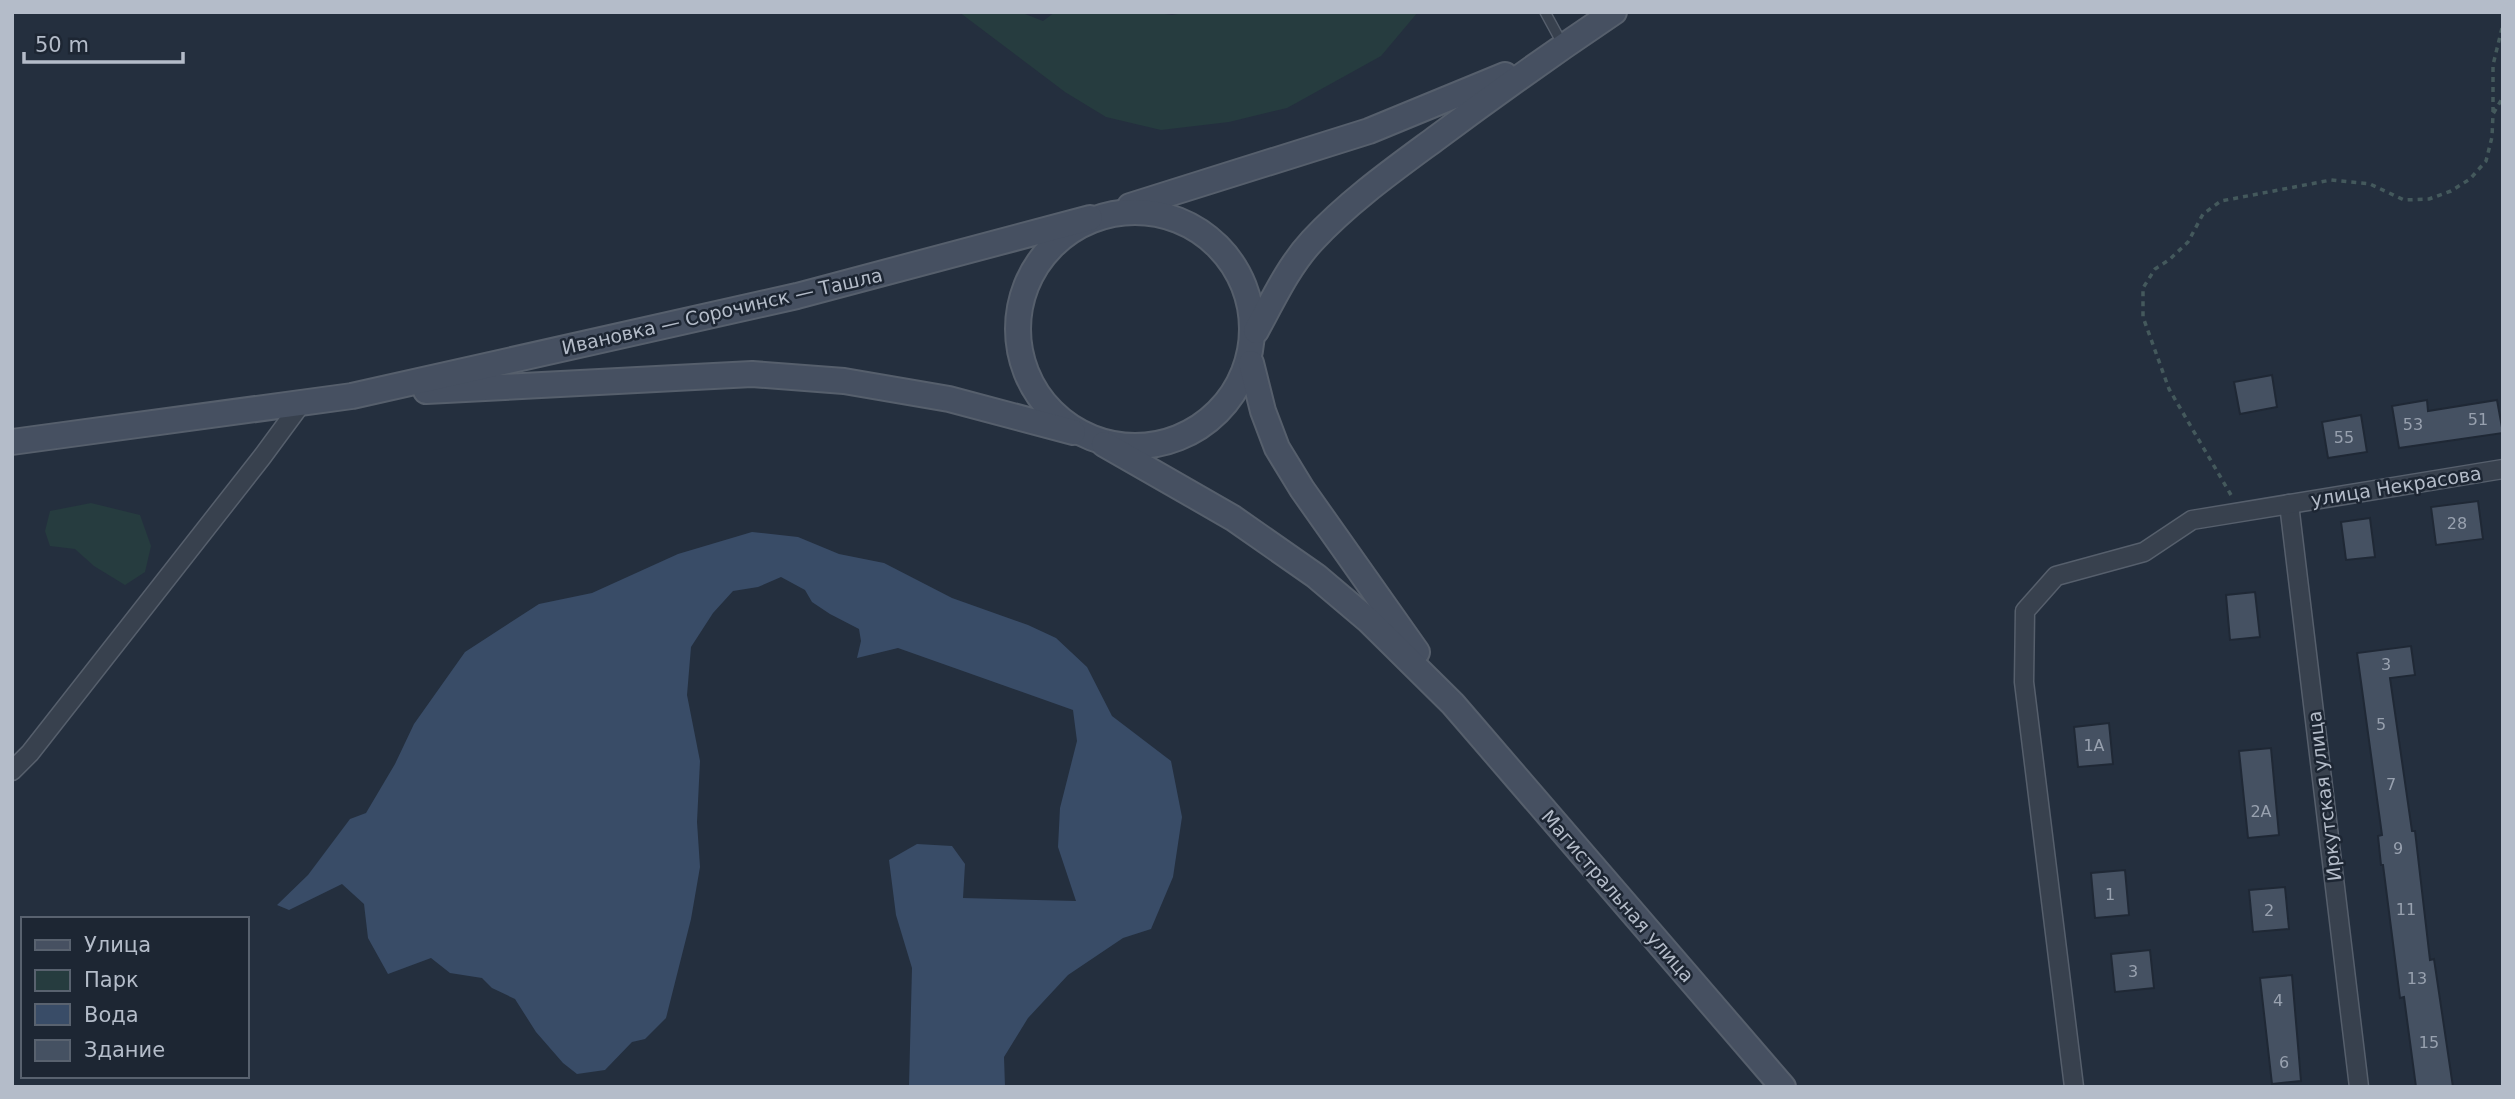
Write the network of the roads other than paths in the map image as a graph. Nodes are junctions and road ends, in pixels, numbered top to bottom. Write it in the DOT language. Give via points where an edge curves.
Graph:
graph roads {
  1 [pos="1545,12"];
  2 [pos="1614,12"];
  3 [pos="1554,52"];
  4 [pos="1116,210"];
  5 [pos="1090,218"];
  6 [pos="1256,331"];
  7 [pos="1251,363"];
  8 [pos="352,396"];
  9 [pos="301,404"];
  10 [pos="1075,433"];
  11 [pos="12,442"];
  12 [pos="1104,444"];
  13 [pos="2503,469"];
  14 [pos="2289,504"];
  15 [pos="1453,704"];
  16 [pos="12,771"];
  17 [pos="1783,1087"];
  18 [pos="2074,1087"];
  19 [pos="2359,1087"];
  1 -- 3 [label="lane"];
  2 -- 3 [label="main road"];
  3 -- 4 [label="main road" via="1369,131"];
  3 -- 6 [label="main road" via="1389,174 1322,232 1289,272"];
  4 -- 5 [label="main road, Ивановка — Сорочинск — Ташла"];
  4 -- 6 [label="main road, Ивановка — Сорочинск — Ташла" via="1156,213 1186,224 1213,242 1248,299"];
  5 -- 8 [label="main road, Ивановка — Сорочинск — Ташла" via="797,296"];
  5 -- 10 [label="main road, Ивановка — Сорочинск — Ташла" via="1060,239 1038,263 1024,290 1018,320 1019,352 1030,379"];
  6 -- 7 [label="main road, Ивановка — Сорочинск — Ташла"];
  7 -- 12 [label="main road, Ивановка — Сорочинск — Ташла" via="1219,410 1195,428 1140,447"];
  7 -- 15 [label="main road, Магистральная улица" via="1277,448"];
  8 -- 9 [label="main road, Ивановка — Сорочинск — Ташла"];
  8 -- 10 [label="main road, Ивановка — Сорочинск — Ташла" via="752,374 844,381 950,399"];
  9 -- 11 [label="main road, Ивановка — Сорочинск — Ташла"];
  9 -- 16 [label="street"];
  10 -- 12 [label="main road, Ивановка — Сорочинск — Ташла"];
  12 -- 15 [label="main road, Магистральная улица" via="1233,518 1316,576"];
  13 -- 14 [label="street, улица Некрасова"];
  14 -- 18 [label="street, улица Некрасова" via="2192,520 2144,552 2056,576 2025,611 2024,682"];
  14 -- 19 [label="street, Иркутская улица"];
  15 -- 17 [label="main road, Магистральная улица"];
}
